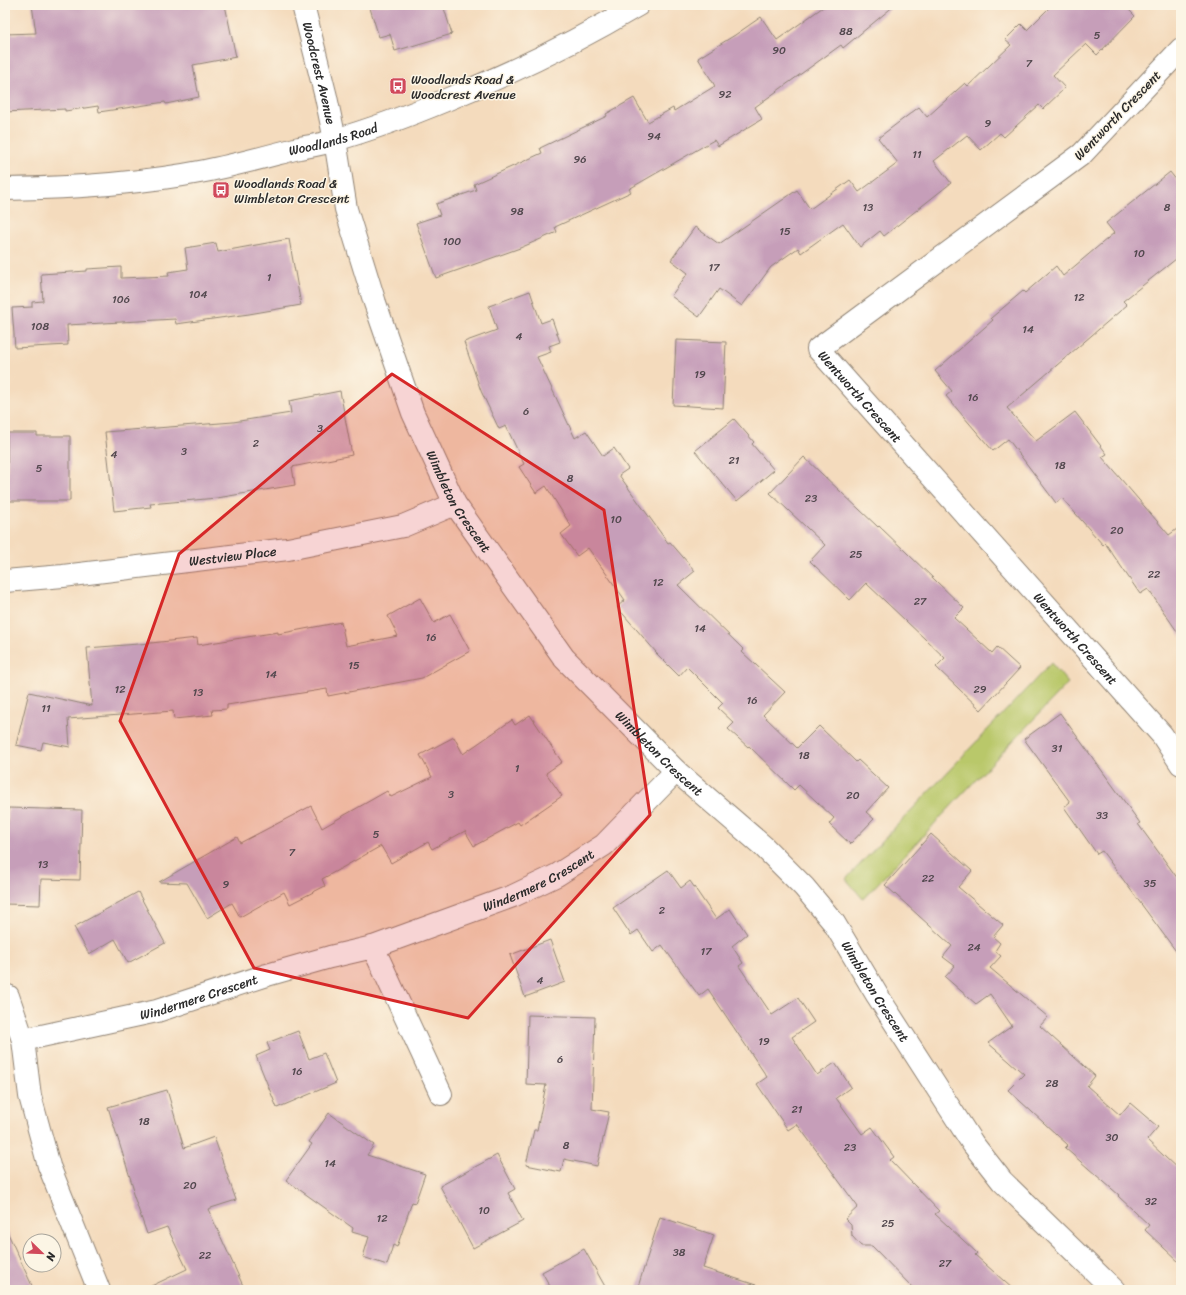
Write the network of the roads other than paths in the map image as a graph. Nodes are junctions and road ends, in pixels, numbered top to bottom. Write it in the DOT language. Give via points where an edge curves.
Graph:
graph roads {
  1 [pos="303,5"];
  2 [pos="638,5"];
  3 [pos="1181,49"];
  4 [pos="335,140"];
  5 [pos="5,189"];
  6 [pos="455,504"];
  7 [pos="5,581"];
  8 [pos="1181,764"];
  9 [pos="676,771"];
  10 [pos="373,947"];
  11 [pos="8,996"];
  12 [pos="23,1040"];
  13 [pos="441,1094"];
  14 [pos="98,1290"];
  15 [pos="1114,1290"];
  1 -- 4 [label="street, Woodcrest Avenue"];
  2 -- 4 [label="street, Woodlands Road" via="554,51 483,85 411,114"];
  3 -- 8 [label="street, Wentworth Crescent" via="1082,154 818,348 1162,735"];
  4 -- 5 [label="street, Woodlands Road" via="204,171 156,179 44,189"];
  4 -- 6 [label="street, Wimbleton Crescent" via="346,209 375,303 412,413"];
  6 -- 7 [label="street, Westview Place" via="403,526 288,549"];
  6 -- 9 [label="street, Wimbleton Crescent" via="564,658"];
  9 -- 10 [label="street, Windermere Crescent" via="604,845 557,875 513,896"];
  9 -- 15 [label="street, Wimbleton Crescent" via="763,846 804,887 834,923 877,996 973,1144 1002,1181"];
  10 -- 12 [label="street, Windermere Crescent" via="267,975 157,1011"];
  10 -- 13 [label="street"];
  11 -- 12 [label="street"];
  12 -- 14 [label="street" via="30,1096 49,1166"];
}
